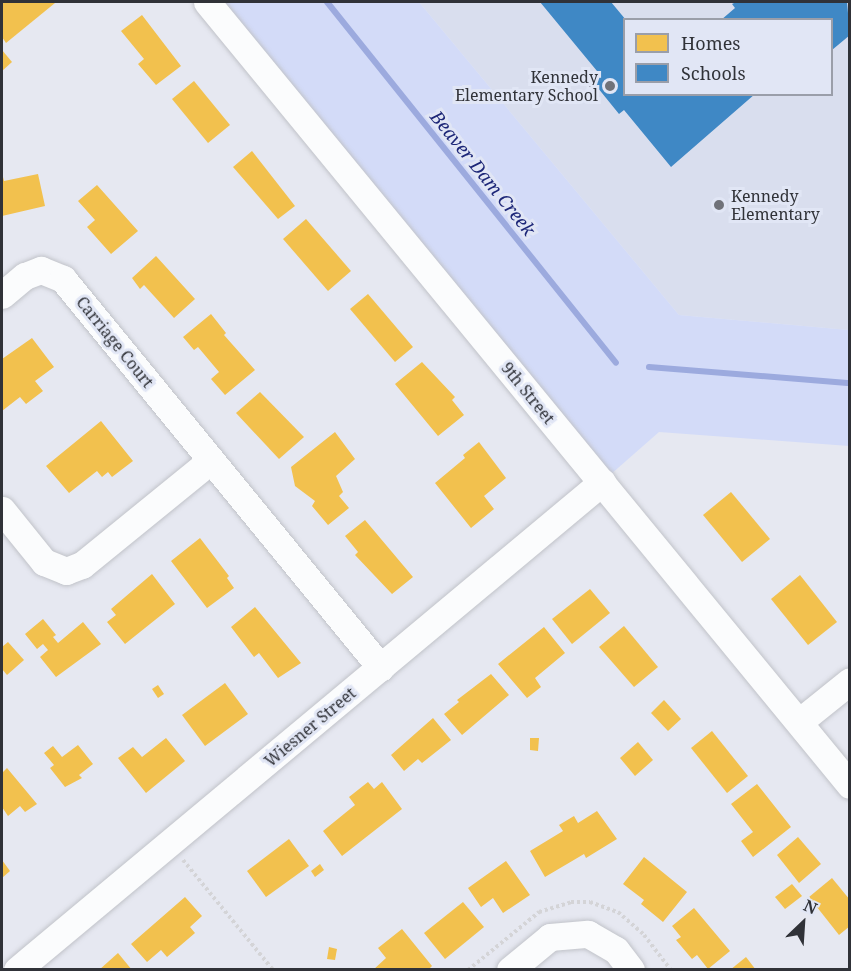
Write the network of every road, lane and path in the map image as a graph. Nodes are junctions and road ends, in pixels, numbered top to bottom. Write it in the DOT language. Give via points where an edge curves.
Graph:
graph roads {
  1 [pos="207,2"];
  2 [pos="2,295"];
  3 [pos="211,460"];
  4 [pos="602,482"];
  5 [pos="2,510"];
  6 [pos="381,668"];
  7 [pos="849,681"];
  8 [pos="799,722"];
  9 [pos="849,784"];
  10 [pos="169,843"];
  11 [pos="17,969"];
  12 [pos="273,969"];
  13 [pos="510,969"];
  14 [pos="631,969"];
  1 -- 4 [label="street, 9th Street"];
  2 -- 3 [label="street, Carriage Court" via="25,276 41,270 63,279"];
  3 -- 5 [label="street" via="82,565 66,571 44,562"];
  3 -- 6 [label="street, Carriage Court"];
  4 -- 6 [label="street, Wiesner Street"];
  4 -- 8 [label="street, 9th Street"];
  6 -- 10 [label="street, Wiesner Street"];
  7 -- 8 [label="street"];
  8 -- 9 [label="street, 9th Street"];
  10 -- 11 [label="street, Wiesner Street"];
  10 -- 12 [label="path"];
  13 -- 14 [label="street" via="550,937 588,934 616,950"];
}
